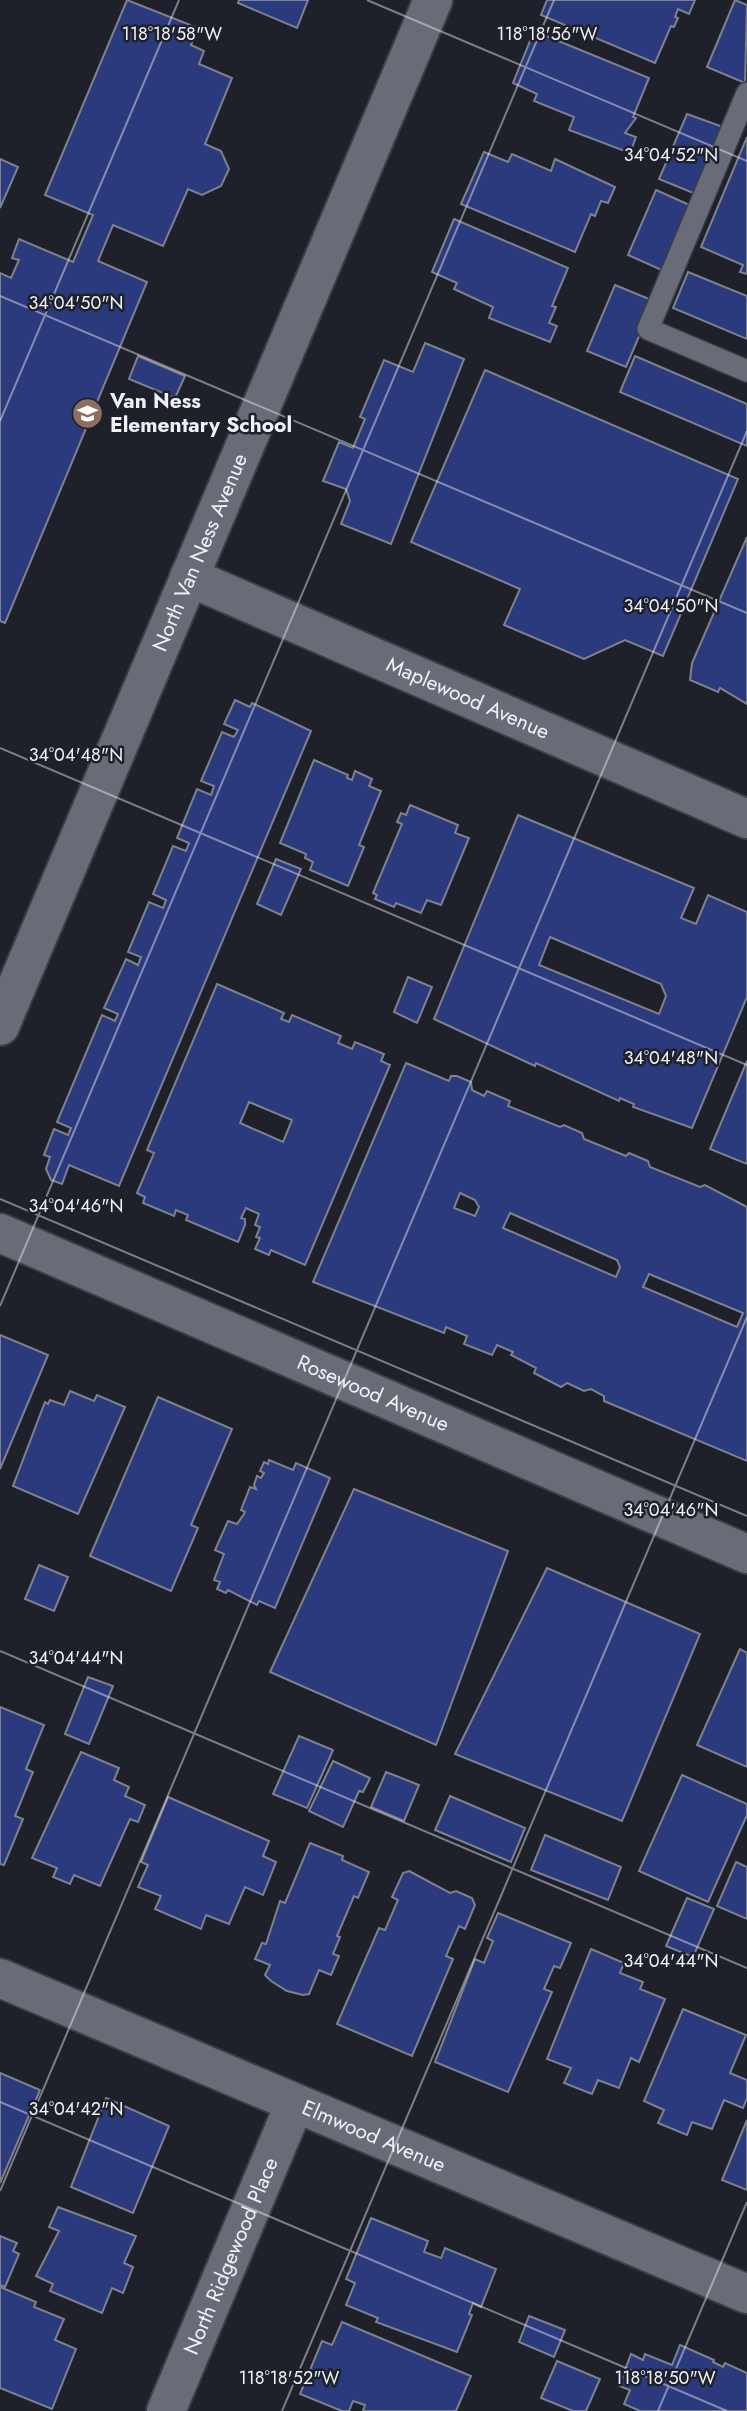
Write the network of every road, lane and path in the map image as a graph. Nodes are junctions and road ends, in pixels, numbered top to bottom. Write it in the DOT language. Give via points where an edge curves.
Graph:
graph roads {
  1 [pos="433,0"];
  2 [pos="747,93"];
  3 [pos="747,371"];
  4 [pos="190,577"];
  5 [pos="747,819"];
  6 [pos="0,1027"];
  7 [pos="0,1233"];
  8 [pos="747,1554"];
  9 [pos="0,1978"];
  10 [pos="295,2103"];
  11 [pos="747,2294"];
  12 [pos="166,2411"];
  1 -- 4 [label="street, North Van Ness Avenue"];
  2 -- 3 [label="lane" via="648,329"];
  4 -- 5 [label="street, Maplewood Avenue"];
  4 -- 6 [label="street, North Van Ness Avenue"];
  7 -- 8 [label="street, Rosewood Avenue"];
  9 -- 10 [label="street, Elmwood Avenue"];
  10 -- 11 [label="street, Elmwood Avenue"];
  10 -- 12 [label="street, North Ridgewood Place"];
}
